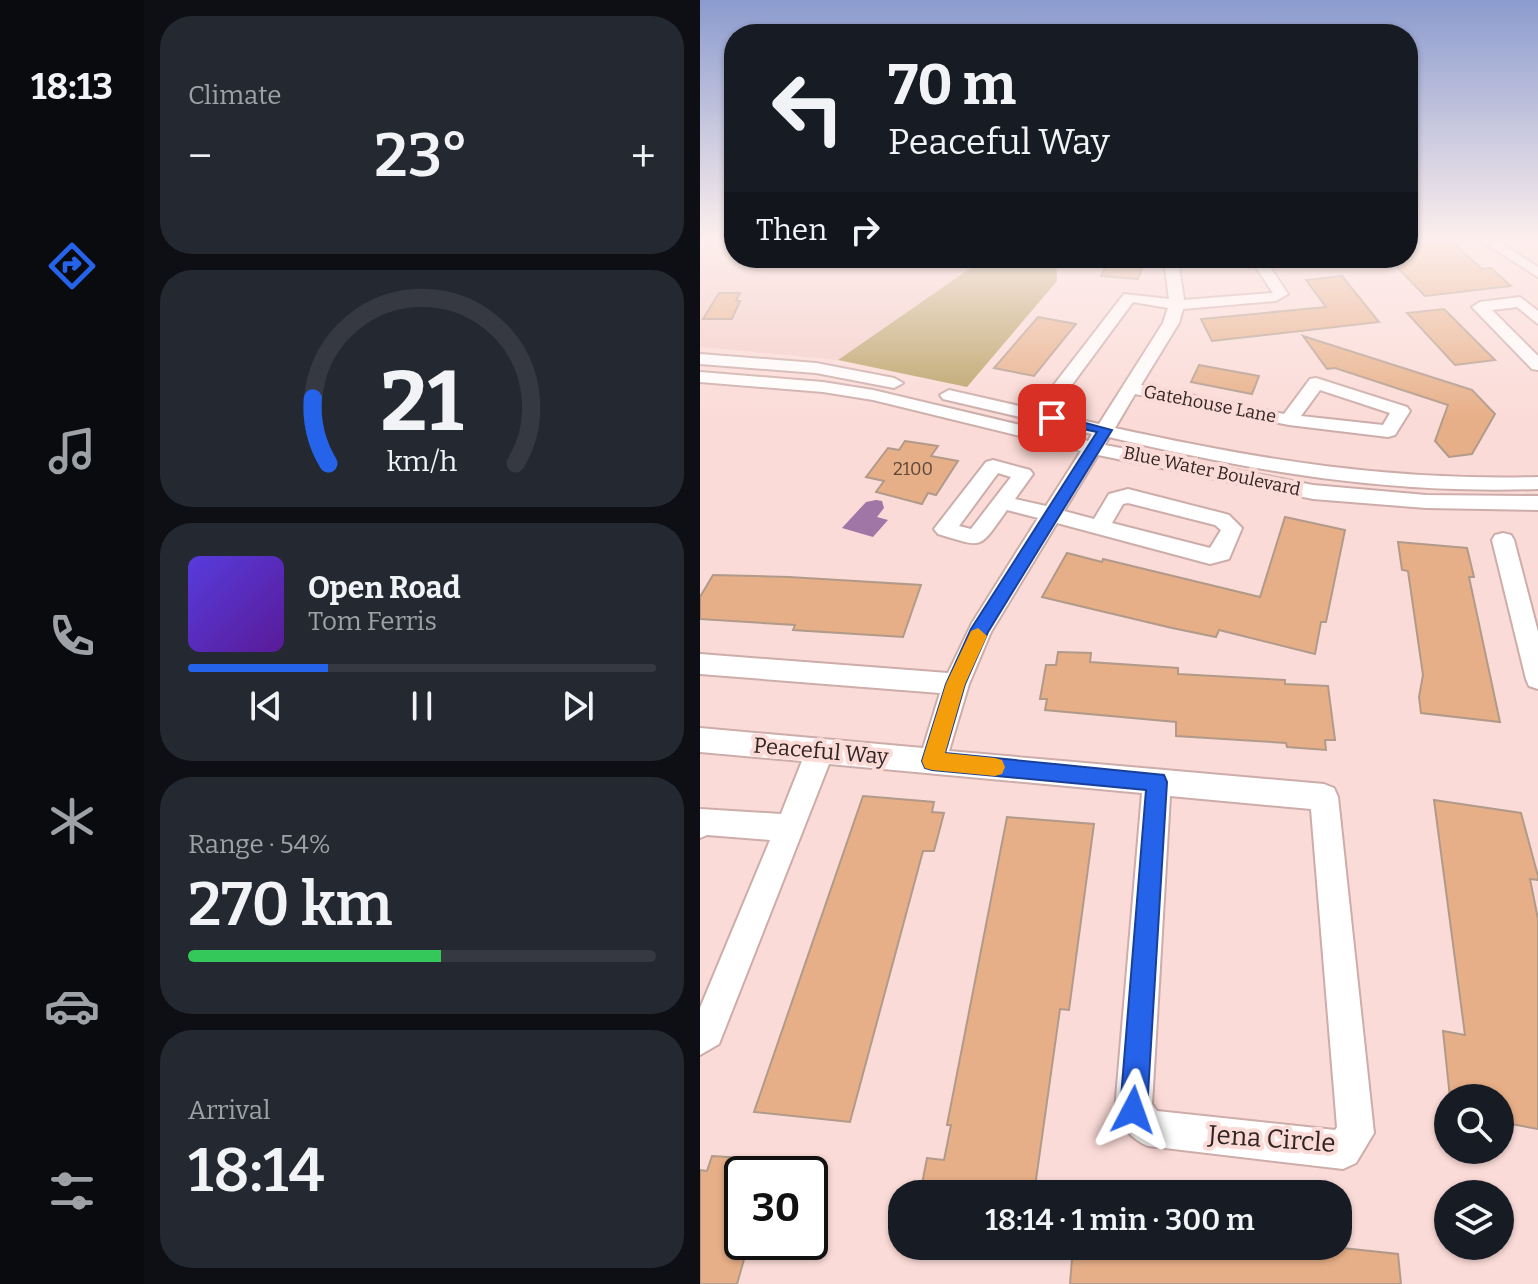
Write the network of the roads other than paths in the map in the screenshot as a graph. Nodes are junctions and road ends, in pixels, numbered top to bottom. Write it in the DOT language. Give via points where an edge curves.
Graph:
graph roads {
  1 [pos="1127,300"];
  2 [pos="1147,300"];
  3 [pos="1176,300"];
  4 [pos="1240,300"];
  5 [pos="1177,305"];
  6 [pos="1538,319"];
  7 [pos="700,359"];
  8 [pos="1538,365"];
  9 [pos="700,377"];
  10 [pos="1062,386"];
  11 [pos="1131,388"];
  12 [pos="1289,420"];
  13 [pos="1100,438"];
  14 [pos="1538,483"];
  15 [pos="1002,502"];
  16 [pos="1538,503"];
  17 [pos="1052,516"];
  18 [pos="1100,527"];
  19 [pos="1503,540"];
  20 [pos="700,664"];
  21 [pos="1536,668"];
  22 [pos="956,684"];
  23 [pos="700,740"];
  24 [pos="820,751"];
  25 [pos="932,761"];
  26 [pos="1157,782"];
  27 [pos="1324,797"];
  28 [pos="700,824"];
  29 [pos="788,828"];
  30 [pos="700,1038"];
  1 -- 10 [label="street"];
  2 -- 5 [label="street"];
  3 -- 5 [label="street"];
  4 -- 5 [label="street"];
  5 -- 11 [label="street"];
  6 -- 8 [label="street" via="1520,302 1480,307"];
  7 -- 13 [label="street, Blue Water Boulevard" via="853,374"];
  9 -- 13 [label="street, Blue Water Boulevard" via="823,387"];
  11 -- 12 [label="street, Gatehouse Lane"];
  11 -- 13 [label="street"];
  12 -- 12 [label="street, Gatehouse Lane" via="1388,431 1401,411 1316,383"];
  13 -- 14 [label="street, Blue Water Boulevard" via="1315,473 1438,484"];
  13 -- 16 [label="street, Blue Water Boulevard" via="1314,492 1432,503"];
  13 -- 17 [label="street"];
  15 -- 17 [label="street"];
  17 -- 18 [label="street"];
  17 -- 22 [label="street" via="980,629"];
  18 -- 18 [label="street" via="1210,556 1221,554 1232,528 1222,520 1128,496 1116,499"];
  19 -- 21 [label="street"];
  20 -- 22 [label="street"];
  22 -- 25 [label="street"];
  23 -- 24 [label="street, Peaceful Way"];
  24 -- 25 [label="street, Peaceful Way"];
  24 -- 29 [label="street"];
  25 -- 26 [label="street, Peaceful Way"];
  26 -- 27 [label="street, Peaceful Way"];
  26 -- 27 [label="street, Jena Circle" via="1133,1110 1148,1128 1343,1150 1356,1133"];
  28 -- 29 [label="street"];
  29 -- 30 [label="street" via="707,1032"];
}
